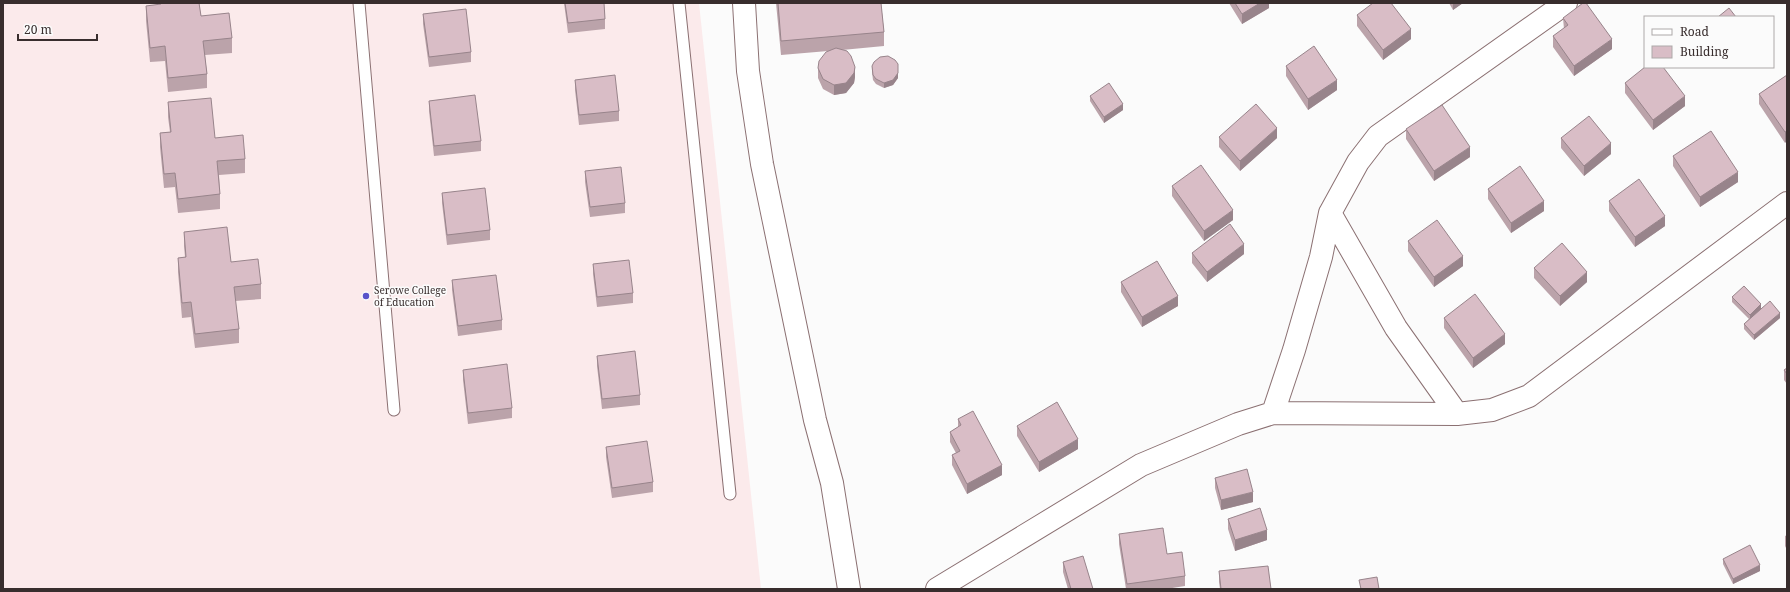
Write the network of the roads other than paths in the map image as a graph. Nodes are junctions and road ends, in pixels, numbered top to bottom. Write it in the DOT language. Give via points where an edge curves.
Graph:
graph roads {
  1 [pos="359,3"];
  2 [pos="680,3"];
  3 [pos="744,3"];
  4 [pos="1566,3"];
  5 [pos="1787,203"];
  6 [pos="1330,213"];
  7 [pos="394,410"];
  8 [pos="1273,414"];
  9 [pos="1456,414"];
  10 [pos="730,494"];
  11 [pos="952,585"];
  12 [pos="849,589"];
  1 -- 7 [label="lane"];
  2 -- 10 [label="lane"];
  3 -- 12 [label="street" via="748,71 762,164 815,420 832,483"];
  4 -- 6 [label="street" via="1378,136 1358,162"];
  5 -- 9 [label="street" via="1529,396 1492,410"];
  6 -- 8 [label="street" via="1321,257"];
  6 -- 9 [label="street" via="1396,328"];
  8 -- 9 [label="street"];
  8 -- 11 [label="street" via="1238,424 1140,465"];
}
